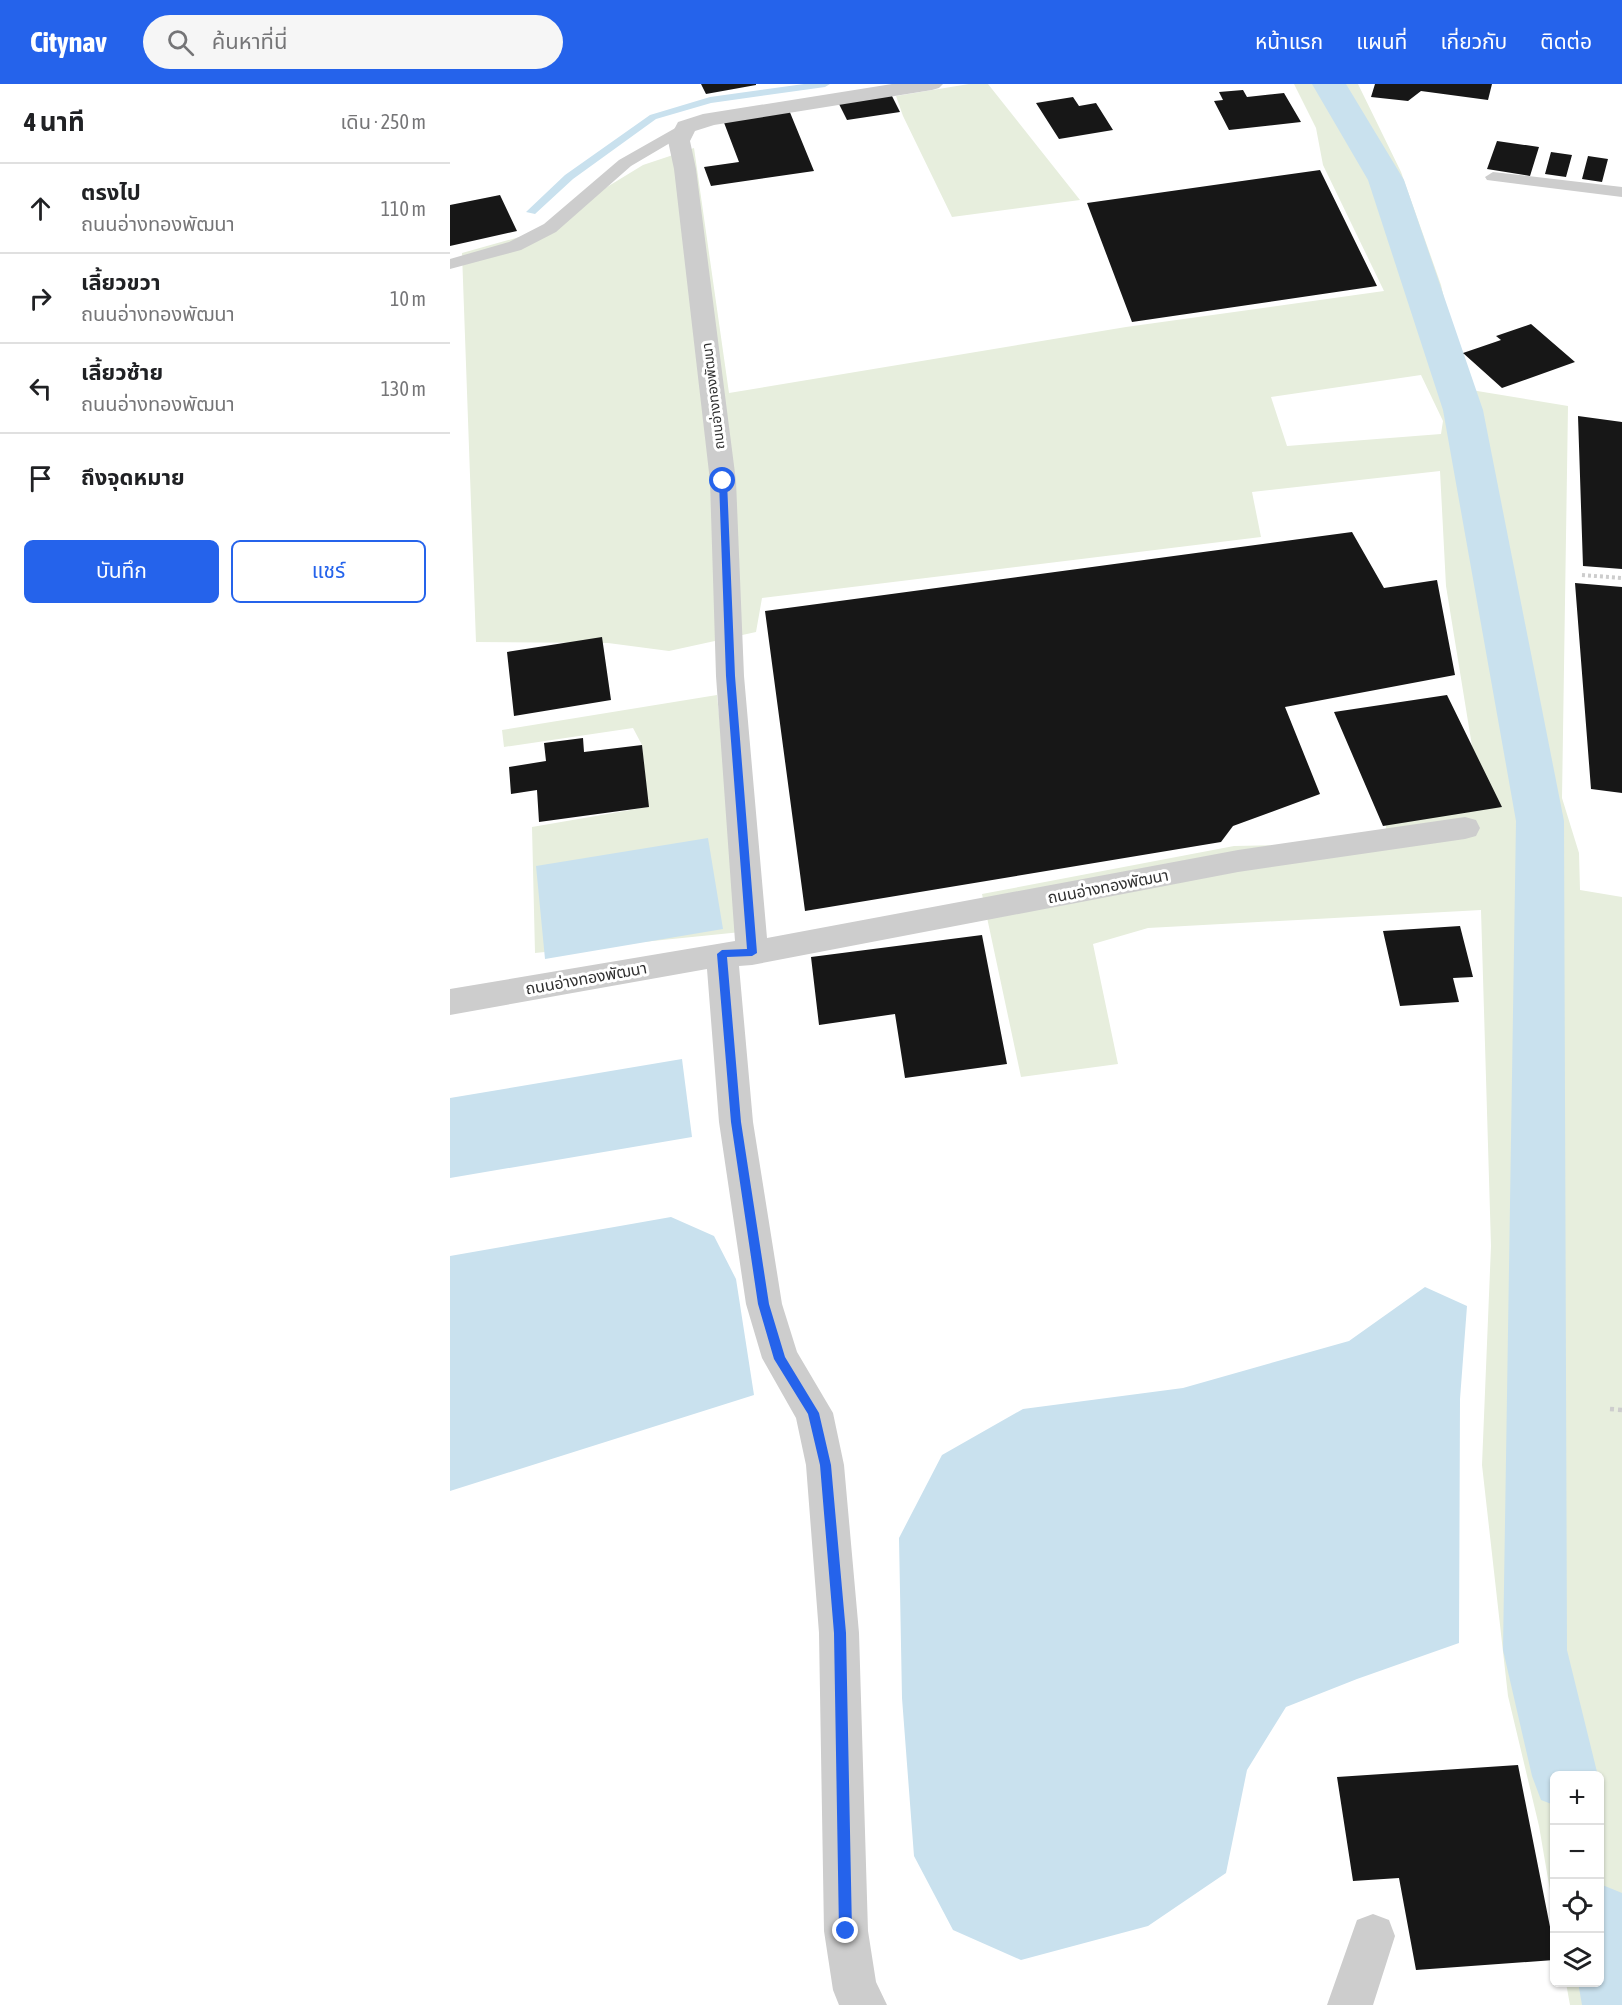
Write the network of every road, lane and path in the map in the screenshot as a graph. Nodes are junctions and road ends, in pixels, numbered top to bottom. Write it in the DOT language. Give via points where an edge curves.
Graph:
graph roads {
  1 [pos="932,84"];
  2 [pos="686,127"];
  3 [pos="1493,177"];
  4 [pos="1622,192"];
  5 [pos="450,264"];
  6 [pos="1582,575"];
  7 [pos="1622,578"];
  8 [pos="1465,828"];
  9 [pos="737,953"];
  10 [pos="450,1002"];
  11 [pos="1610,1409"];
  12 [pos="1622,1410"];
  13 [pos="1373,1936"];
  14 [pos="865,2005"];
  15 [pos="1348,2005"];
  1 -- 2 [label="street" via="765,109"];
  2 -- 5 [label="lane" via="625,163 550,228 515,246"];
  2 -- 9 [label="street, ถนนอ่างทองพัฒนา" via="680,141 723,481"];
  3 -- 4 [label="lane"];
  6 -- 7 [label="path"];
  8 -- 9 [label="street, ถนนอ่างทองพัฒนา" via="1238,861"];
  9 -- 10 [label="street, ถนนอ่างทองพัฒนา"];
  9 -- 14 [label="street, ถนนอ่างทองพัฒนา" via="736,1122 764,1304 780,1359 814,1413 825,1465 840,1633 846,1931 855,1990"];
  11 -- 12 [label="path"];
  13 -- 15 [label="street"];
}
